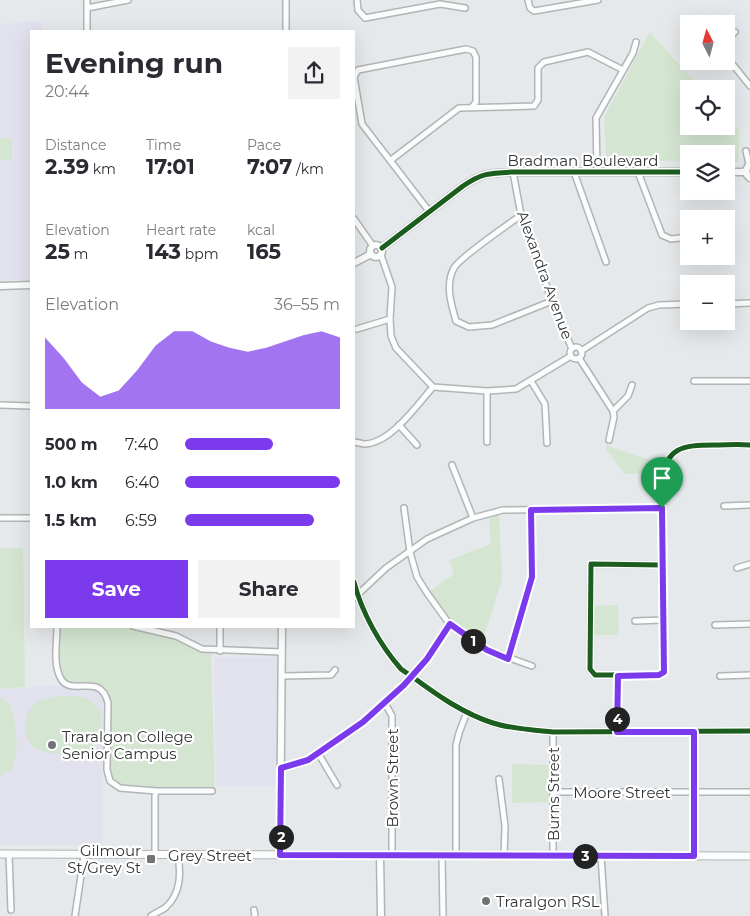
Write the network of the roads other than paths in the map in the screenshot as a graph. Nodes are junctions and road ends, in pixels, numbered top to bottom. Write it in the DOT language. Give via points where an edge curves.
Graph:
graph roads {
  1 [pos="86,0"];
  2 [pos="128,0"];
  3 [pos="286,0"];
  4 [pos="357,0"];
  5 [pos="528,0"];
  6 [pos="598,0"];
  7 [pos="87,8"];
  8 [pos="465,8"];
  9 [pos="86,30"];
  10 [pos="286,30"];
  11 [pos="636,42"];
  12 [pos="735,67"];
  13 [pos="623,70"];
  14 [pos="355,75"];
  15 [pos="355,83"];
  16 [pos="750,86"];
  17 [pos="472,107"];
  18 [pos="746,151"];
  19 [pos="390,160"];
  20 [pos="749,164"];
  21 [pos="513,172"];
  22 [pos="574,172"];
  23 [pos="597,172"];
  24 [pos="638,172"];
  25 [pos="680,172"];
  26 [pos="735,173"];
  27 [pos="748,175"];
  28 [pos="429,211"];
  29 [pos="521,215"];
  30 [pos="355,219"];
  31 [pos="680,238"];
  32 [pos="373,246"];
  33 [pos="382,248"];
  34 [pos="371,254"];
  35 [pos="381,256"];
  36 [pos="355,262"];
  37 [pos="606,262"];
  38 [pos="0,286"];
  39 [pos="30,286"];
  40 [pos="552,301"];
  41 [pos="750,303"];
  42 [pos="680,304"];
  43 [pos="735,304"];
  44 [pos="390,319"];
  45 [pos="357,330"];
  46 [pos="572,348"];
  47 [pos="581,351"];
  48 [pos="571,356"];
  49 [pos="579,358"];
  50 [pos="694,380"];
  51 [pos="531,381"];
  52 [pos="750,381"];
  53 [pos="632,385"];
  54 [pos="433,387"];
  55 [pos="487,391"];
  56 [pos="0,406"];
  57 [pos="30,406"];
  58 [pos="613,411"];
  59 [pos="399,425"];
  60 [pos="609,440"];
  61 [pos="355,442"];
  62 [pos="487,442"];
  63 [pos="548,443"];
  64 [pos="417,445"];
  65 [pos="750,445"];
  66 [pos="452,465"];
  67 [pos="750,505"];
  68 [pos="724,506"];
  69 [pos="404,508"];
  70 [pos="662,508"];
  71 [pos="531,510"];
  72 [pos="0,518"];
  73 [pos="30,518"];
  74 [pos="473,518"];
  75 [pos="410,552"];
  76 [pos="750,564"];
  77 [pos="662,565"];
  78 [pos="737,568"];
  79 [pos="356,597"];
  80 [pos="664,620"];
  81 [pos="636,621"];
  82 [pos="450,624"];
  83 [pos="750,624"];
  84 [pos="715,625"];
  85 [pos="57,628"];
  86 [pos="142,628"];
  87 [pos="220,628"];
  88 [pos="282,628"];
  89 [pos="220,650"];
  90 [pos="282,652"];
  91 [pos="508,659"];
  92 [pos="532,666"];
  93 [pos="335,670"];
  94 [pos="750,675"];
  95 [pos="282,676"];
  96 [pos="412,676"];
  97 [pos="618,676"];
  98 [pos="720,676"];
  99 [pos="385,702"];
  100 [pos="467,712"];
  101 [pos="750,731"];
  102 [pos="553,732"];
  103 [pos="617,732"];
  104 [pos="694,732"];
  105 [pos="318,754"];
  106 [pos="281,768"];
  107 [pos="499,779"];
  108 [pos="337,785"];
  109 [pos="156,791"];
  110 [pos="212,791"];
  111 [pos="554,792"];
  112 [pos="694,792"];
  113 [pos="750,792"];
  114 [pos="84,851"];
  115 [pos="0,854"];
  116 [pos="9,854"];
  117 [pos="154,855"];
  118 [pos="178,855"];
  119 [pos="280,855"];
  120 [pos="380,856"];
  121 [pos="392,856"];
  122 [pos="442,856"];
  123 [pos="456,856"];
  124 [pos="504,856"];
  125 [pos="553,856"];
  126 [pos="601,856"];
  127 [pos="694,856"];
  128 [pos="750,856"];
  129 [pos="11,910"];
  130 [pos="75,916"];
  131 [pos="151,916"];
  132 [pos="381,916"];
  133 [pos="443,916"];
  134 [pos="605,916"];
  1 -- 7 [label="street"];
  2 -- 7 [label="street"];
  3 -- 10 [label="street"];
  4 -- 8 [label="street" via="358,10 364,18 440,4"];
  5 -- 6 [label="street" via="534,12"];
  7 -- 9 [label="street"];
  11 -- 13 [label="street"];
  12 -- 16 [label="street"];
  13 -- 17 [label="street" via="588,52 544,62 538,68 538,100 534,106"];
  13 -- 23 [label="street" via="596,118"];
  14 -- 17 [label="street" via="358,70 466,49 473,51 476,57 476,102"];
  15 -- 19 [label="street" via="362,124"];
  17 -- 19 [label="street" via="459,108"];
  18 -- 20 [label="street"];
  19 -- 28 [label="street"];
  20 -- 27 [label="street"];
  21 -- 22 [label="street, Bradman Boulevard"];
  21 -- 28 [label="street, Bradman Boulevard" via="477,177"];
  21 -- 29 [label="street, Alexandra Avenue"];
  22 -- 23 [label="street, Bradman Boulevard"];
  22 -- 37 [label="street"];
  23 -- 24 [label="street, Bradman Boulevard"];
  24 -- 25 [label="street, Bradman Boulevard"];
  24 -- 31 [label="street" via="662,235"];
  26 -- 27 [label="street"];
  28 -- 33 [label="street, Bradman Boulevard"];
  29 -- 40 [label="street, Alexandra Avenue"];
  29 -- 40 [label="street" via="454,267 449,286 456,321 469,327 492,325"];
  30 -- 32 [label="street"];
  32 -- 33 [label="street"];
  32 -- 34 [label="street"];
  33 -- 35 [label="street"];
  34 -- 35 [label="street"];
  34 -- 36 [label="street"];
  35 -- 44 [label="street" via="392,288"];
  38 -- 39 [label="street"];
  40 -- 46 [label="street, Alexandra Avenue"];
  41 -- 43 [label="street"];
  42 -- 47 [label="street" via="648,308"];
  44 -- 45 [label="street"];
  44 -- 54 [label="street" via="390,336 396,348"];
  46 -- 47 [label="street"];
  46 -- 48 [label="street"];
  47 -- 49 [label="street"];
  48 -- 49 [label="street"];
  48 -- 51 [label="street"];
  49 -- 58 [label="street"];
  50 -- 52 [label="street"];
  51 -- 55 [label="street" via="516,389"];
  51 -- 63 [label="street" via="545,404"];
  53 -- 58 [label="street" via="628,396"];
  54 -- 55 [label="street"];
  54 -- 59 [label="street"];
  55 -- 62 [label="street"];
  56 -- 57 [label="street"];
  58 -- 60 [label="street"];
  59 -- 61 [label="street" via="380,440 366,444"];
  59 -- 64 [label="street"];
  65 -- 70 [label="street" via="691,444 678,449 663,469"];
  66 -- 74 [label="street"];
  67 -- 68 [label="street"];
  69 -- 75 [label="street"];
  70 -- 71 [label="street"];
  70 -- 77 [label="street"];
  71 -- 74 [label="street" via="503,510"];
  71 -- 91 [label="street" via="532,577"];
  72 -- 73 [label="street"];
  74 -- 75 [label="street" via="427,539"];
  75 -- 79 [label="street" via="386,568"];
  75 -- 82 [label="street" via="417,577"];
  76 -- 78 [label="street"];
  77 -- 80 [label="street"];
  77 -- 97 [label="street" via="591,564 590,670 595,675"];
  79 -- 96 [label="street" via="377,636 402,670"];
  80 -- 81 [label="street"];
  80 -- 97 [label="street" via="664,672 659,675"];
  82 -- 91 [label="street" via="487,650"];
  82 -- 96 [label="street"];
  83 -- 84 [label="street"];
  85 -- 109 [label="street" via="60,678 68,685 99,687 106,693 110,781 120,788"];
  86 -- 89 [label="street" via="176,636 202,649"];
  87 -- 89 [label="street"];
  88 -- 90 [label="street"];
  89 -- 90 [label="street"];
  90 -- 95 [label="street"];
  91 -- 92 [label="street"];
  93 -- 95 [label="street" via="332,676"];
  94 -- 98 [label="street"];
  95 -- 106 [label="street"];
  96 -- 99 [label="street"];
  96 -- 100 [label="street"];
  97 -- 103 [label="street"];
  99 -- 105 [label="street"];
  99 -- 121 [label="street, Brown Street" via="392,716"];
  100 -- 102 [label="street" via="492,723"];
  100 -- 123 [label="street" via="456,745"];
  101 -- 104 [label="street"];
  102 -- 103 [label="street"];
  102 -- 111 [label="street, Burns Street"];
  103 -- 104 [label="street"];
  104 -- 112 [label="street"];
  105 -- 106 [label="street"];
  105 -- 108 [label="street"];
  106 -- 119 [label="street"];
  107 -- 124 [label="street" via="505,826"];
  109 -- 110 [label="street"];
  109 -- 117 [label="street"];
  111 -- 112 [label="street, Moore Street"];
  111 -- 125 [label="street, Burns Street"];
  112 -- 113 [label="street, Moore Street"];
  112 -- 127 [label="street"];
  114 -- 116 [label="main road, Grey Street" via="18,851"];
  114 -- 117 [label="main road, Grey Street"];
  114 -- 130 [label="street"];
  115 -- 116 [label="main road, Grey Street"];
  116 -- 129 [label="street"];
  117 -- 118 [label="main road, Grey Street"];
  118 -- 119 [label="main road, Grey Street"];
  118 -- 131 [label="street" via="180,882 175,894 165,907"];
  119 -- 120 [label="main road, Grey Street"];
  120 -- 121 [label="main road, Grey Street"];
  120 -- 132 [label="street"];
  121 -- 122 [label="main road, Grey Street"];
  122 -- 123 [label="main road, Grey Street"];
  122 -- 133 [label="street"];
  123 -- 124 [label="main road, Grey Street"];
  124 -- 125 [label="main road, Grey Street"];
  125 -- 126 [label="main road, Grey Street"];
  126 -- 127 [label="main road, Grey Street"];
  126 -- 134 [label="street"];
  127 -- 128 [label="main road, Grey Street"];
}
